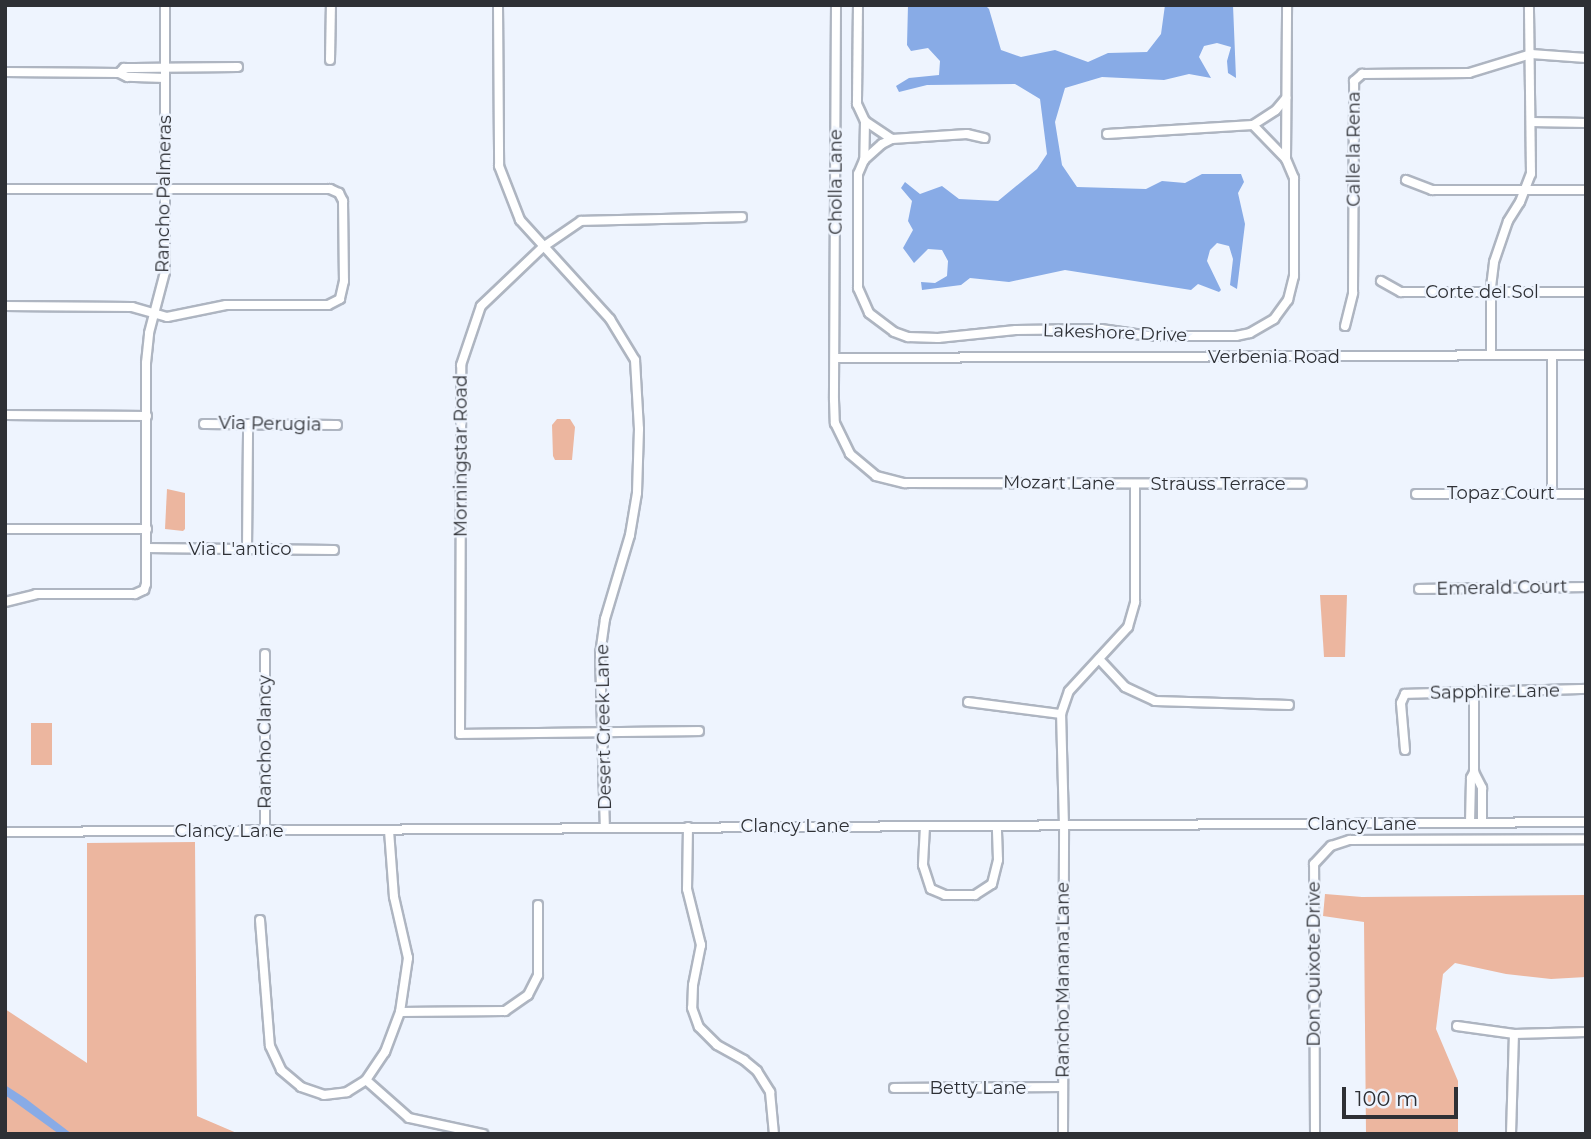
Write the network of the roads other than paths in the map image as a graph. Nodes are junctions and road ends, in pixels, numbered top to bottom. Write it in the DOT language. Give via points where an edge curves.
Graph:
graph roads {
  1 [pos="165,5"];
  2 [pos="331,5"];
  3 [pos="498,5"];
  4 [pos="836,5"];
  5 [pos="858,5"];
  6 [pos="1287,5"];
  7 [pos="1529,5"];
  8 [pos="1531,54"];
  9 [pos="1586,58"];
  10 [pos="330,60"];
  11 [pos="238,67"];
  12 [pos="165,68"];
  13 [pos="5,72"];
  14 [pos="138,72"];
  15 [pos="165,78"];
  16 [pos="1287,97"];
  17 [pos="865,121"];
  18 [pos="1531,122"];
  19 [pos="1586,122"];
  20 [pos="1253,125"];
  21 [pos="1107,134"];
  22 [pos="985,138"];
  23 [pos="892,139"];
  24 [pos="1286,159"];
  25 [pos="864,160"];
  26 [pos="1406,180"];
  27 [pos="164,188"];
  28 [pos="5,189"];
  29 [pos="1525,190"];
  30 [pos="1586,190"];
  31 [pos="742,217"];
  32 [pos="542,247"];
  33 [pos="1381,281"];
  34 [pos="1586,292"];
  35 [pos="1491,293"];
  36 [pos="5,306"];
  37 [pos="155,314"];
  38 [pos="1345,326"];
  39 [pos="1491,355"];
  40 [pos="1552,355"];
  41 [pos="1586,355"];
  42 [pos="836,358"];
  43 [pos="5,415"];
  44 [pos="147,416"];
  45 [pos="204,424"];
  46 [pos="248,424"];
  47 [pos="337,425"];
  48 [pos="1135,484"];
  49 [pos="1302,484"];
  50 [pos="1552,493"];
  51 [pos="1416,494"];
  52 [pos="1586,494"];
  53 [pos="5,529"];
  54 [pos="147,529"];
  55 [pos="146,548"];
  56 [pos="247,549"];
  57 [pos="334,550"];
  58 [pos="1586,587"];
  59 [pos="1419,589"];
  60 [pos="5,603"];
  61 [pos="265,654"];
  62 [pos="1099,659"];
  63 [pos="1586,689"];
  64 [pos="1474,693"];
  65 [pos="968,702"];
  66 [pos="1289,705"];
  67 [pos="1061,714"];
  68 [pos="603,731"];
  69 [pos="699,731"];
  70 [pos="1405,750"];
  71 [pos="1475,772"];
  72 [pos="1586,822"];
  73 [pos="1470,823"];
  74 [pos="1482,823"];
  75 [pos="925,826"];
  76 [pos="997,826"];
  77 [pos="1064,826"];
  78 [pos="605,827"];
  79 [pos="688,827"];
  80 [pos="265,830"];
  81 [pos="389,831"];
  82 [pos="5,832"];
  83 [pos="1586,839"];
  84 [pos="538,905"];
  85 [pos="260,920"];
  86 [pos="400,1013"];
  87 [pos="1457,1026"];
  88 [pos="1586,1032"];
  89 [pos="1514,1034"];
  90 [pos="366,1080"];
  91 [pos="1062,1087"];
  92 [pos="894,1088"];
  93 [pos="483,1134"];
  94 [pos="774,1134"];
  95 [pos="1063,1134"];
  96 [pos="1315,1134"];
  97 [pos="1511,1134"];
  1 -- 12 [label="street, Rancho Palmeras"];
  2 -- 10 [label="street"];
  3 -- 32 [label="street, Desert Creek Lane" via="499,166 520,220"];
  4 -- 42 [label="street, Cholla Lane"];
  5 -- 17 [label="street, Lakeshore Drive" via="857,104"];
  6 -- 16 [label="street, Lakeshore Drive"];
  7 -- 8 [label="street"];
  8 -- 9 [label="street, Calle la Rena"];
  8 -- 18 [label="street"];
  8 -- 38 [label="street, Calle la Rena" via="1469,73 1362,74 1354,81 1353,293"];
  11 -- 12 [label="street"];
  12 -- 14 [label="street"];
  12 -- 15 [label="street, Rancho Palmeras"];
  13 -- 14 [label="street" via="119,73 124,68"];
  14 -- 15 [label="street"];
  15 -- 27 [label="street, Rancho Palmeras"];
  16 -- 20 [label="street"];
  16 -- 24 [label="street, Lakeshore Drive"];
  17 -- 23 [label="street"];
  17 -- 25 [label="street, Lakeshore Drive"];
  18 -- 19 [label="street"];
  18 -- 29 [label="street" via="1531,174"];
  20 -- 21 [label="street"];
  20 -- 24 [label="street"];
  22 -- 23 [label="street" via="967,134"];
  23 -- 25 [label="street"];
  24 -- 25 [label="street, Lakeshore Drive" via="1294,178 1294,276 1282,309 1262,327 1236,336 1149,336 1101,329 1016,330 938,338 894,332 879,324 862,301 856,277 858,174"];
  26 -- 29 [label="street" via="1432,190"];
  27 -- 28 [label="street"];
  27 -- 37 [label="street, Rancho Palmeras" via="165,272"];
  27 -- 37 [label="street" via="316,188 339,193 343,201 343,292 341,299 328,305 226,305 185,314"];
  29 -- 30 [label="street"];
  29 -- 35 [label="street" via="1502,237"];
  31 -- 32 [label="street, Morningstar Road" via="581,220"];
  32 -- 68 [label="street, Desert Creek Lane" via="610,320 635,360 636,493 600,653"];
  32 -- 68 [label="street, Morningstar Road" via="481,306 461,365 460,734"];
  33 -- 35 [label="street, Corte del Sol" via="1401,292"];
  34 -- 35 [label="street, Corte del Sol"];
  35 -- 39 [label="street"];
  36 -- 37 [label="street" via="132,307"];
  37 -- 44 [label="street, Rancho Palmeras" via="146,363"];
  39 -- 40 [label="street, Verbenia Road"];
  39 -- 42 [label="street, Verbenia Road"];
  40 -- 41 [label="street, Verbenia Road"];
  40 -- 50 [label="street"];
  42 -- 48 [label="street, Mozart Lane" via="835,422 850,454 876,476 905,483"];
  43 -- 44 [label="street"];
  44 -- 54 [label="street, Rancho Palmeras"];
  45 -- 46 [label="street, Via Perugia"];
  46 -- 47 [label="street, Via Perugia"];
  46 -- 56 [label="street"];
  48 -- 49 [label="street, Strauss Terrace"];
  48 -- 62 [label="street, Mozart Lane" via="1135,602 1128,627"];
  50 -- 51 [label="street, Topaz Court"];
  50 -- 52 [label="street, Topaz Court"];
  53 -- 54 [label="street"];
  54 -- 55 [label="street, Rancho Palmeras"];
  55 -- 56 [label="street, Via L'antico"];
  55 -- 60 [label="street, Rancho Palmeras" via="144,590 135,594 36,594"];
  56 -- 57 [label="street, Via L'antico"];
  58 -- 59 [label="street, Emerald Court"];
  61 -- 80 [label="street, Rancho Clancy"];
  62 -- 66 [label="street" via="1125,687 1155,701"];
  62 -- 67 [label="street, Mozart Lane" via="1069,691"];
  63 -- 64 [label="street, Sapphire Lane"];
  64 -- 70 [label="street, Sapphire Lane" via="1405,694 1401,703"];
  64 -- 71 [label="street"];
  65 -- 67 [label="street"];
  67 -- 77 [label="street, Mozart Lane"];
  68 -- 69 [label="street"];
  68 -- 78 [label="street, Desert Creek Lane"];
  71 -- 73 [label="street"];
  71 -- 74 [label="street" via="1482,788"];
  72 -- 74 [label="street, Clancy Lane"];
  73 -- 74 [label="street, Clancy Lane"];
  73 -- 77 [label="street, Clancy Lane"];
  75 -- 76 [label="street, Clancy Lane"];
  75 -- 76 [label="street" via="923,865 932,889 945,895 975,895 992,884 998,860"];
  75 -- 79 [label="street, Clancy Lane"];
  76 -- 77 [label="street, Clancy Lane"];
  77 -- 91 [label="street, Rancho Manana Lane"];
  78 -- 79 [label="street, Clancy Lane"];
  78 -- 81 [label="street, Clancy Lane"];
  79 -- 94 [label="street" via="687,889 701,944 692,1008 699,1027 717,1045 757,1071 770,1091"];
  80 -- 81 [label="street, Clancy Lane"];
  80 -- 82 [label="street, Clancy Lane"];
  81 -- 86 [label="street" via="394,897 408,958"];
  83 -- 96 [label="street, Don Quixote Drive" via="1350,840 1331,846 1314,864"];
  84 -- 86 [label="street" via="538,975 528,995 505,1011"];
  85 -- 90 [label="street" via="270,1046 281,1070 301,1087 324,1095 347,1093"];
  86 -- 90 [label="street" via="385,1052"];
  87 -- 89 [label="street"];
  88 -- 89 [label="street"];
  89 -- 97 [label="street"];
  90 -- 93 [label="street" via="409,1118"];
  91 -- 92 [label="street, Betty Lane"];
  91 -- 95 [label="street, Rancho Manana Lane"];
}
